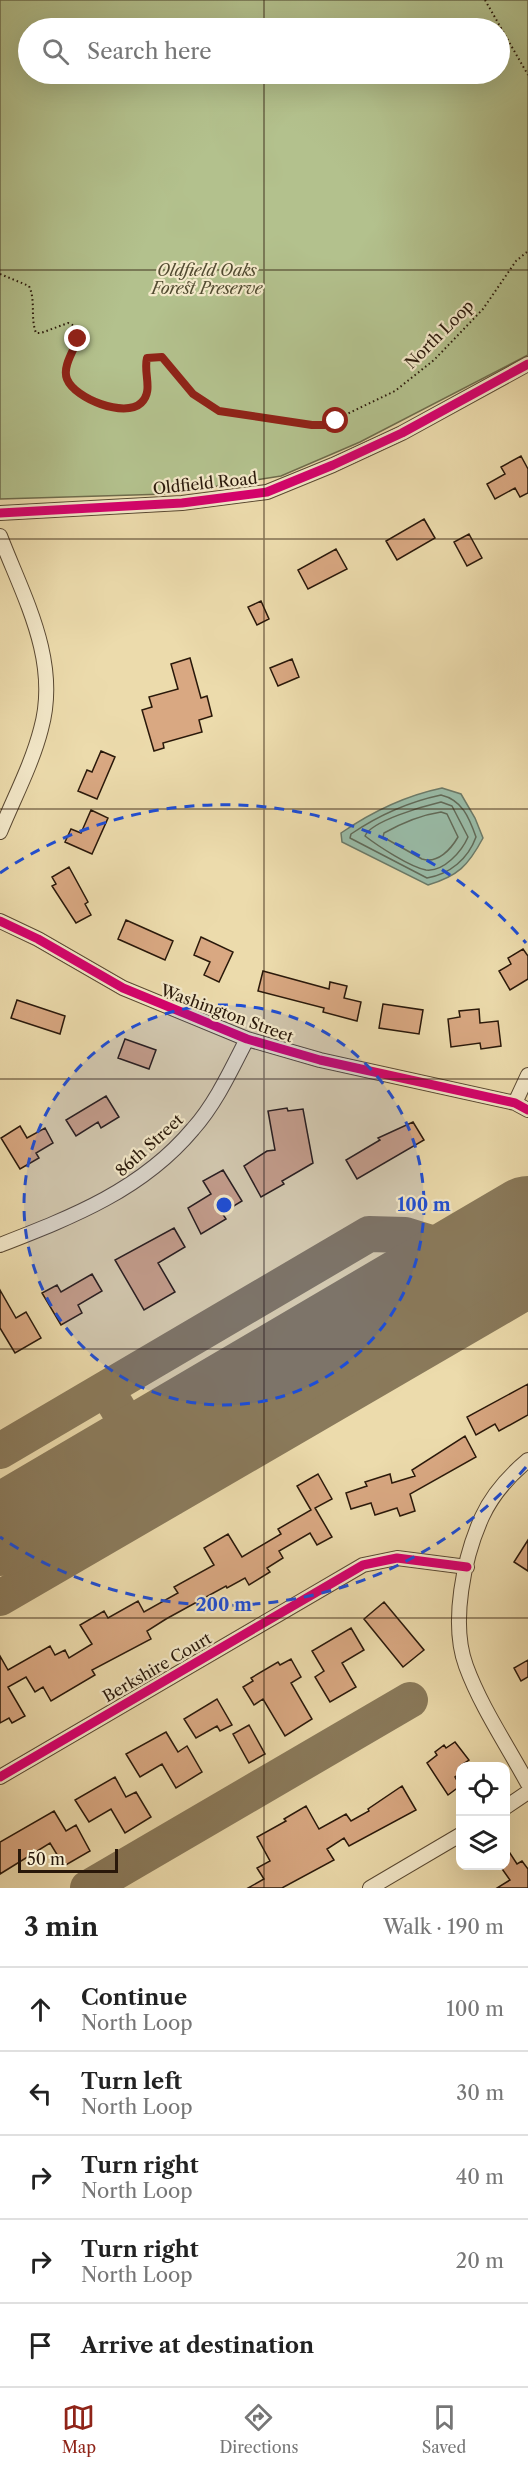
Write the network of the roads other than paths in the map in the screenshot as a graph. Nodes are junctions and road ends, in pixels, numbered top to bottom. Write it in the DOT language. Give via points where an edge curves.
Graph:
graph roads {
  1 [pos="528,364"];
  2 [pos="0,513"];
  3 [pos="0,536"];
  4 [pos="0,831"];
  5 [pos="0,921"];
  6 [pos="247,1039"];
  7 [pos="528,1075"];
  8 [pos="514,1103"];
  9 [pos="528,1110"];
  10 [pos="0,1245"];
  11 [pos="528,1460"];
  12 [pos="467,1568"];
  13 [pos="0,1777"];
  14 [pos="528,1784"];
  15 [pos="528,1792"];
  16 [pos="510,1804"];
  17 [pos="456,1837"];
  18 [pos="370,1888"];
  1 -- 2 [label="street, Oldfield Road" via="402,433 267,492 182,503"];
  3 -- 4 [label="street" via="41,640 48,679 41,732"];
  5 -- 6 [label="street, Washington Street" via="123,988"];
  6 -- 8 [label="street, Washington Street" via="320,1060"];
  6 -- 10 [label="street, 86th Street" via="199,1122 158,1164 108,1200"];
  7 -- 8 [label="street"];
  8 -- 9 [label="street, Washington Street"];
  11 -- 12 [label="street" via="500,1489 482,1517"];
  12 -- 13 [label="street, Berkshire Court" via="397,1558 363,1565"];
  12 -- 14 [label="street" via="459,1622 465,1664"];
  15 -- 16 [label="street"];
  17 -- 18 [label="street"];
}
